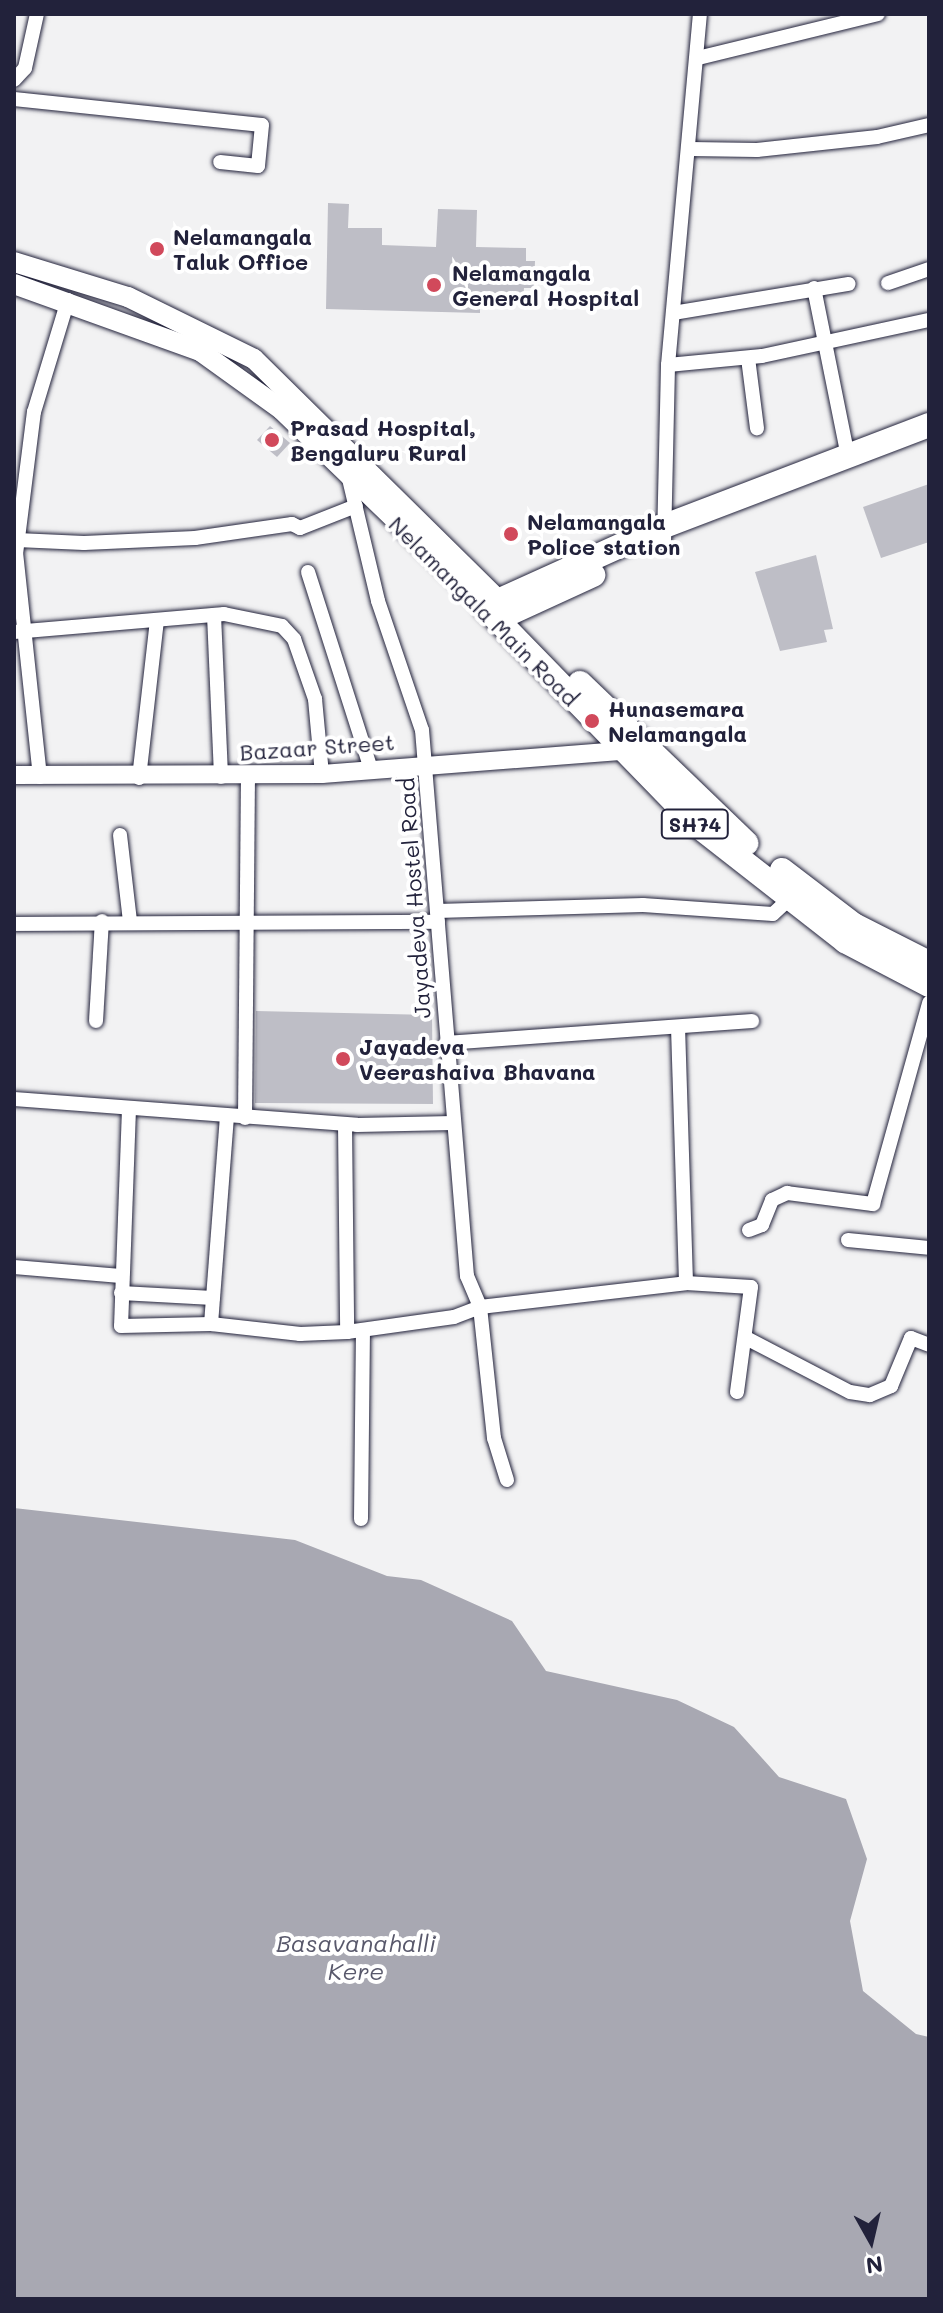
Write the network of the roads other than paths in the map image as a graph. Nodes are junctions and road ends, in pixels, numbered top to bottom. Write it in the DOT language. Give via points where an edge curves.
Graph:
graph roads {
  1 [pos="37,14"];
  2 [pos="700,14"];
  3 [pos="878,14"];
  4 [pos="698,58"];
  5 [pos="14,80"];
  6 [pos="14,99"];
  7 [pos="929,125"];
  8 [pos="690,149"];
  9 [pos="220,162"];
  10 [pos="14,262"];
  11 [pos="929,269"];
  12 [pos="888,283"];
  13 [pos="14,284"];
  14 [pos="849,284"];
  15 [pos="814,288"];
  16 [pos="68,300"];
  17 [pos="673,313"];
  18 [pos="929,320"];
  19 [pos="826,345"];
  20 [pos="748,358"];
  21 [pos="668,365"];
  22 [pos="929,425"];
  23 [pos="757,428"];
  24 [pos="929,442"];
  25 [pos="848,456"];
  26 [pos="338,467"];
  27 [pos="356,506"];
  28 [pos="664,534"];
  29 [pos="17,540"];
  30 [pos="308,572"];
  31 [pos="497,610"];
  32 [pos="214,615"];
  33 [pos="157,620"];
  34 [pos="21,631"];
  35 [pos="623,751"];
  36 [pos="426,763"];
  37 [pos="371,769"];
  38 [pos="322,774"];
  39 [pos="14,775"];
  40 [pos="248,776"];
  41 [pos="40,777"];
  42 [pos="221,777"];
  43 [pos="139,778"];
  44 [pos="120,835"];
  45 [pos="791,897"];
  46 [pos="438,916"];
  47 [pos="102,921"];
  48 [pos="130,922"];
  49 [pos="14,924"];
  50 [pos="249,926"];
  51 [pos="929,963"];
  52 [pos="929,985"];
  53 [pos="929,1003"];
  54 [pos="96,1021"];
  55 [pos="752,1021"];
  56 [pos="678,1027"];
  57 [pos="446,1043"];
  58 [pos="14,1099"];
  59 [pos="129,1109"];
  60 [pos="227,1117"];
  61 [pos="245,1118"];
  62 [pos="453,1123"];
  63 [pos="345,1124"];
  64 [pos="749,1230"];
  65 [pos="848,1240"];
  66 [pos="929,1248"];
  67 [pos="14,1267"];
  68 [pos="121,1276"];
  69 [pos="686,1283"];
  70 [pos="121,1293"];
  71 [pos="213,1298"];
  72 [pos="480,1307"];
  73 [pos="211,1324"];
  74 [pos="363,1330"];
  75 [pos="347,1332"];
  76 [pos="748,1339"];
  77 [pos="929,1345"];
  78 [pos="737,1392"];
  79 [pos="507,1480"];
  80 [pos="361,1519"];
  1 -- 5 [label="street" via="25,68"];
  2 -- 4 [label="street"];
  3 -- 4 [label="street"];
  4 -- 8 [label="street"];
  6 -- 9 [label="street" via="262,125 258,166"];
  7 -- 8 [label="street" via="877,137 757,150"];
  8 -- 17 [label="street"];
  10 -- 31 [label="main road" via="128,297 254,359"];
  11 -- 12 [label="street"];
  13 -- 16 [label="main road, Nelamangala Main Road"];
  14 -- 15 [label="street"];
  15 -- 17 [label="street"];
  15 -- 19 [label="street"];
  16 -- 26 [label="main road, Nelamangala Main Road" via="200,351 282,410"];
  16 -- 29 [label="street" via="34,412"];
  17 -- 21 [label="street"];
  18 -- 19 [label="street"];
  19 -- 20 [label="street"];
  19 -- 25 [label="street"];
  20 -- 21 [label="street"];
  20 -- 23 [label="street"];
  21 -- 28 [label="street"];
  22 -- 25 [label="main road"];
  24 -- 28 [label="main road"];
  25 -- 28 [label="main road"];
  26 -- 27 [label="street, Jayadeva Hostel Road" via="352,482"];
  26 -- 31 [label="main road, Nelamangala Main Road"];
  27 -- 29 [label="street" via="300,528 84,543"];
  27 -- 36 [label="street, Jayadeva Hostel Road" via="378,601 422,730"];
  28 -- 31 [label="main road"];
  29 -- 34 [label="street"];
  30 -- 37 [label="street"];
  31 -- 35 [label="main road, Nelamangala Main Road / SH74"];
  31 -- 51 [label="main road, SH74" via="732,833 854,925"];
  32 -- 33 [label="street"];
  32 -- 38 [label="street" via="263,619 282,626 294,639 315,699"];
  32 -- 42 [label="street"];
  33 -- 34 [label="street"];
  33 -- 43 [label="street"];
  34 -- 41 [label="street"];
  35 -- 36 [label="street, Bazaar Street"];
  35 -- 45 [label="main road, Nelamangala Main Road / SH74" via="698,826"];
  36 -- 37 [label="street, Bazaar Street"];
  36 -- 46 [label="street, Jayadeva Hostel Road"];
  37 -- 38 [label="street, Bazaar Street"];
  38 -- 40 [label="street, Bazaar Street"];
  39 -- 41 [label="street, Bazaar Street"];
  40 -- 42 [label="street, Bazaar Street"];
  40 -- 50 [label="street"];
  41 -- 43 [label="street, Bazaar Street"];
  42 -- 43 [label="street, Bazaar Street"];
  44 -- 48 [label="street"];
  45 -- 46 [label="street" via="773,914 643,905"];
  45 -- 52 [label="main road, Nelamangala Main Road / SH74" via="845,941"];
  46 -- 50 [label="street"];
  46 -- 57 [label="street, Jayadeva Hostel Road"];
  47 -- 48 [label="street"];
  47 -- 49 [label="street"];
  47 -- 54 [label="street"];
  48 -- 50 [label="street"];
  50 -- 61 [label="street"];
  53 -- 64 [label="street" via="873,1204 787,1193 772,1200 762,1225"];
  55 -- 56 [label="street"];
  56 -- 57 [label="street"];
  56 -- 69 [label="street"];
  57 -- 62 [label="street, Jayadeva Hostel Road"];
  58 -- 59 [label="street"];
  59 -- 60 [label="street"];
  59 -- 68 [label="street"];
  60 -- 61 [label="street"];
  60 -- 71 [label="street"];
  61 -- 63 [label="street"];
  62 -- 63 [label="street"];
  62 -- 72 [label="street, Jayadeva Hostel Road" via="467,1276"];
  63 -- 75 [label="street"];
  65 -- 66 [label="street"];
  67 -- 68 [label="street"];
  68 -- 70 [label="street"];
  69 -- 72 [label="street"];
  69 -- 76 [label="street" via="751,1287"];
  70 -- 71 [label="street"];
  70 -- 73 [label="street" via="121,1326"];
  71 -- 73 [label="street"];
  72 -- 74 [label="street" via="454,1317"];
  72 -- 79 [label="street, Jayadeva Hostel Road" via="494,1438"];
  73 -- 75 [label="street" via="300,1334"];
  74 -- 75 [label="street"];
  74 -- 80 [label="street"];
  76 -- 77 [label="street" via="850,1392 870,1395 891,1386 911,1338"];
  76 -- 78 [label="street"];
}
